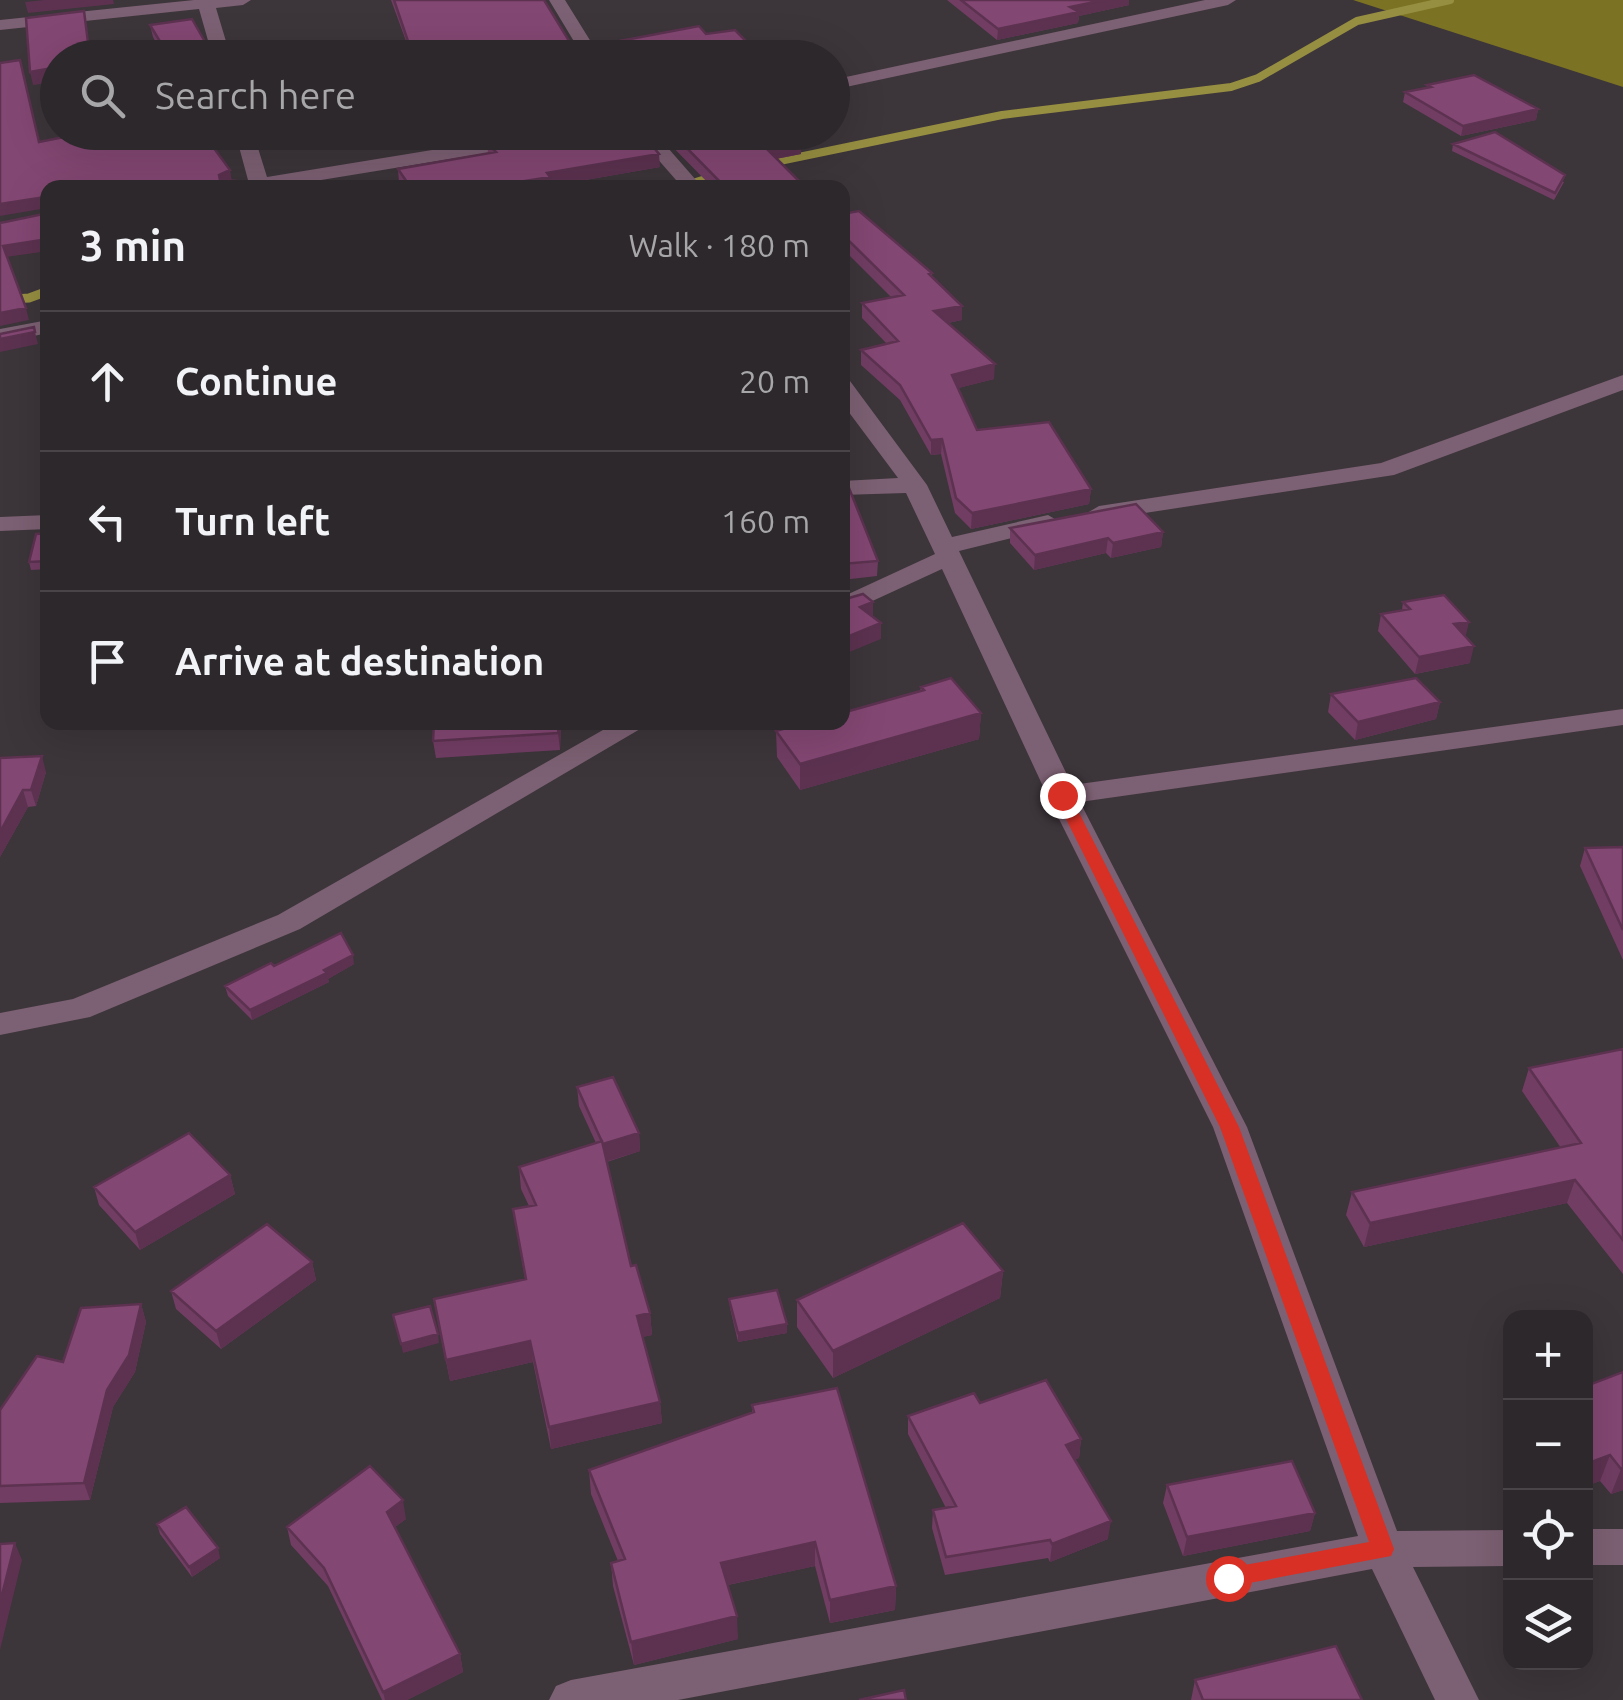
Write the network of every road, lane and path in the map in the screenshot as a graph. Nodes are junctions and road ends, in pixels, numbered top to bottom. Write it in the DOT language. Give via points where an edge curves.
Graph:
graph roads {
  1 [pos="243,0"];
  2 [pos="557,0"];
  3 [pos="1228,0"];
  4 [pos="206,2"];
  5 [pos="0,25"];
  6 [pos="217,40"];
  7 [pos="582,40"];
  8 [pos="850,81"];
  9 [pos="249,150"];
  10 [pos="467,150"];
  11 [pos="659,150"];
  12 [pos="258,180"];
  13 [pos="278,180"];
  14 [pos="687,180"];
  15 [pos="40,328"];
  16 [pos="0,336"];
  17 [pos="1623,382"];
  18 [pos="850,397"];
  19 [pos="915,485"];
  20 [pos="850,488"];
  21 [pos="40,522"];
  22 [pos="0,524"];
  23 [pos="946,552"];
  24 [pos="850,602"];
  25 [pos="1623,717"];
  26 [pos="624,730"];
  27 [pos="1062,795"];
  28 [pos="0,1024"];
  29 [pos="1593,1547"];
  30 [pos="1623,1547"];
  31 [pos="1503,1548"];
  32 [pos="1383,1549"];
  33 [pos="571,1700"];
  34 [pos="1457,1700"];
  1 -- 4 [label="street"];
  2 -- 7 [label="street"];
  3 -- 8 [label="street"];
  4 -- 5 [label="street"];
  4 -- 6 [label="street"];
  9 -- 12 [label="street"];
  10 -- 13 [label="street"];
  11 -- 14 [label="street"];
  15 -- 16 [label="street"];
  17 -- 23 [label="street" via="1386,470 1074,516"];
  18 -- 19 [label="street"];
  19 -- 20 [label="street"];
  19 -- 23 [label="street"];
  21 -- 22 [label="street"];
  23 -- 24 [label="street"];
  23 -- 27 [label="street"];
  25 -- 27 [label="street"];
  26 -- 28 [label="street" via="289,922 79,1009"];
  27 -- 32 [label="street" via="1230,1127"];
  29 -- 30 [label="street"];
  31 -- 32 [label="street"];
  32 -- 33 [label="street"];
  32 -- 34 [label="street"];
}
